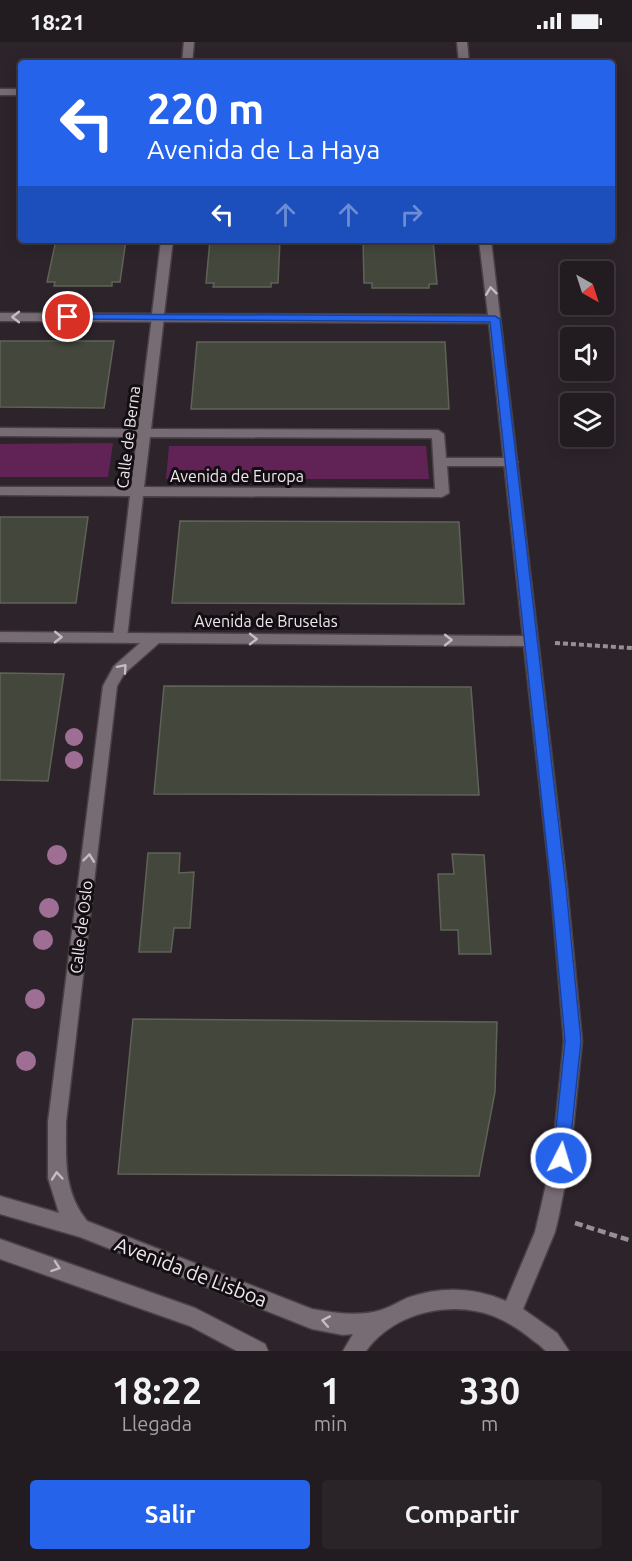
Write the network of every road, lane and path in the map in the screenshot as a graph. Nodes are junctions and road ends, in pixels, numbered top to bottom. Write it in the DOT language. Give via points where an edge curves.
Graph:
graph roads {
  1 [pos="189,42"];
  2 [pos="462,42"];
  3 [pos="187,60"];
  4 [pos="464,60"];
  5 [pos="0,92"];
  6 [pos="18,92"];
  7 [pos="167,243"];
  8 [pos="485,243"];
  9 [pos="0,317"];
  10 [pos="158,317"];
  11 [pos="495,319"];
  12 [pos="0,432"];
  13 [pos="145,432"];
  14 [pos="440,462"];
  15 [pos="511,462"];
  16 [pos="0,491"];
  17 [pos="138,492"];
  18 [pos="0,637"];
  19 [pos="120,638"];
  20 [pos="156,638"];
  21 [pos="531,641"];
  22 [pos="632,648"];
  23 [pos="0,1205"];
  24 [pos="549,1215"];
  25 [pos="80,1228"];
  26 [pos="632,1241"];
  27 [pos="0,1249"];
  28 [pos="512,1312"];
  29 [pos="384,1320"];
  30 [pos="258,1351"];
  31 [pos="353,1351"];
  32 [pos="559,1351"];
  1 -- 3 [label="street"];
  2 -- 4 [label="street"];
  5 -- 6 [label="street"];
  7 -- 10 [label="street, Calle de Berna"];
  11 -- 8 [label="street, one-way"];
  10 -- 9 [label="street, one-way"];
  10 -- 11 [label="street"];
  10 -- 13 [label="street, Calle de Berna"];
  11 -- 15 [label="street"];
  12 -- 13 [label="street, Avenida de Europa"];
  13 -- 14 [label="street, Avenida de Europa" via="438,434"];
  13 -- 17 [label="street, Calle de Berna"];
  14 -- 15 [label="street"];
  14 -- 17 [label="street, Avenida de Europa" via="442,494"];
  15 -- 21 [label="street"];
  16 -- 17 [label="street, Avenida de Europa"];
  17 -- 19 [label="street, Calle de Berna"];
  18 -- 19 [label="street, Avenida de Bruselas, one-way"];
  19 -- 20 [label="street, Avenida de Bruselas"];
  20 -- 21 [label="street, Avenida de Bruselas, one-way"];
  25 -- 20 [label="street, Calle de Oslo, one-way" via="67,1213 56,1181 57,1122 110,686 119,670"];
  21 -- 22 [label="path"];
  21 -- 24 [label="street" via="573,1041 561,1158"];
  23 -- 25 [label="street, Avenida de Lisboa"];
  24 -- 26 [label="path"];
  24 -- 28 [label="street"];
  29 -- 25 [label="street, Avenida de Lisboa, one-way" via="343,1325 312,1319"];
  27 -- 30 [label="street, one-way" via="195,1318"];
  28 -- 29 [label="street" via="468,1300 424,1302"];
  28 -- 32 [label="street" via="553,1342"];
  29 -- 31 [label="street"];
}
